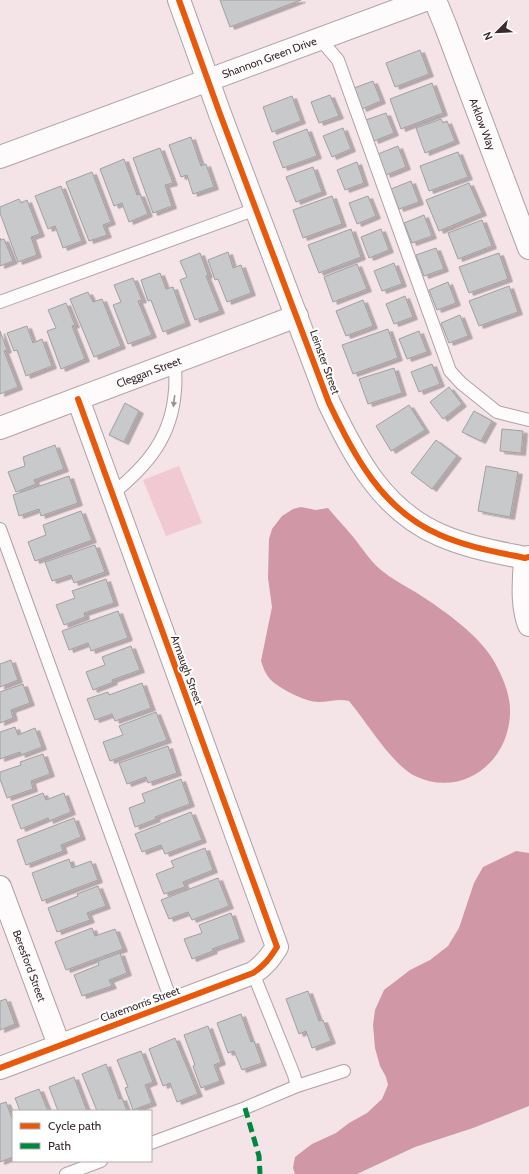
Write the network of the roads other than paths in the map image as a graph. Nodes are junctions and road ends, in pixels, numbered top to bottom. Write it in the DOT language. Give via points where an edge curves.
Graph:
graph roads {
  1 [pos="179,0"];
  2 [pos="426,0"];
  3 [pos="435,0"];
  4 [pos="320,39"];
  5 [pos="208,80"];
  6 [pos="0,157"];
  7 [pos="256,209"];
  8 [pos="529,248"];
  9 [pos="0,302"];
  10 [pos="297,316"];
  11 [pos="174,362"];
  12 [pos="78,399"];
  13 [pos="529,420"];
  14 [pos="0,428"];
  15 [pos="112,494"];
  16 [pos="0,529"];
  17 [pos="527,558"];
  18 [pos="529,625"];
  19 [pos="0,887"];
  20 [pos="277,947"];
  21 [pos="253,973"];
  22 [pos="172,1003"];
  23 [pos="59,1045"];
  24 [pos="0,1068"];
  25 [pos="344,1072"];
  26 [pos="297,1086"];
  27 [pos="152,1143"];
  28 [pos="98,1162"];
  29 [pos="66,1174"];
  1 -- 5 [label="street, Leinster Street"];
  2 -- 4 [label="street, Shannon Green Drive"];
  3 -- 8 [label="street, Arklow Way"];
  4 -- 5 [label="street, Shannon Green Drive"];
  4 -- 13 [label="lane" via="338,60 450,371 497,412"];
  5 -- 6 [label="street, Shannon Green Drive"];
  5 -- 7 [label="street, Leinster Street"];
  7 -- 9 [label="lane"];
  7 -- 10 [label="street, Leinster Street"];
  10 -- 11 [label="street, Cleggan Street"];
  10 -- 17 [label="street, Leinster Street" via="329,403 349,445 376,485 404,512 440,535 485,550"];
  11 -- 12 [label="street, Cleggan Street"];
  11 -- 15 [label="lane, one-way" via="176,388 168,428 148,460 130,480"];
  12 -- 14 [label="street, Cleggan Street"];
  12 -- 15 [label="street, Armaugh Street"];
  15 -- 20 [label="street, Armaugh Street"];
  16 -- 22 [label="lane"];
  17 -- 18 [label="street" via="524,589 526,618"];
  19 -- 23 [label="street, Beresford Street"];
  20 -- 21 [label="street, Claremorris Street" via="266,963"];
  21 -- 22 [label="street, Claremorris Street"];
  21 -- 26 [label="lane"];
  22 -- 23 [label="street, Claremorris Street"];
  23 -- 24 [label="street, Claremorris Street"];
  25 -- 26 [label="lane"];
  26 -- 27 [label="lane"];
  28 -- 29 [label="lane"];
}
